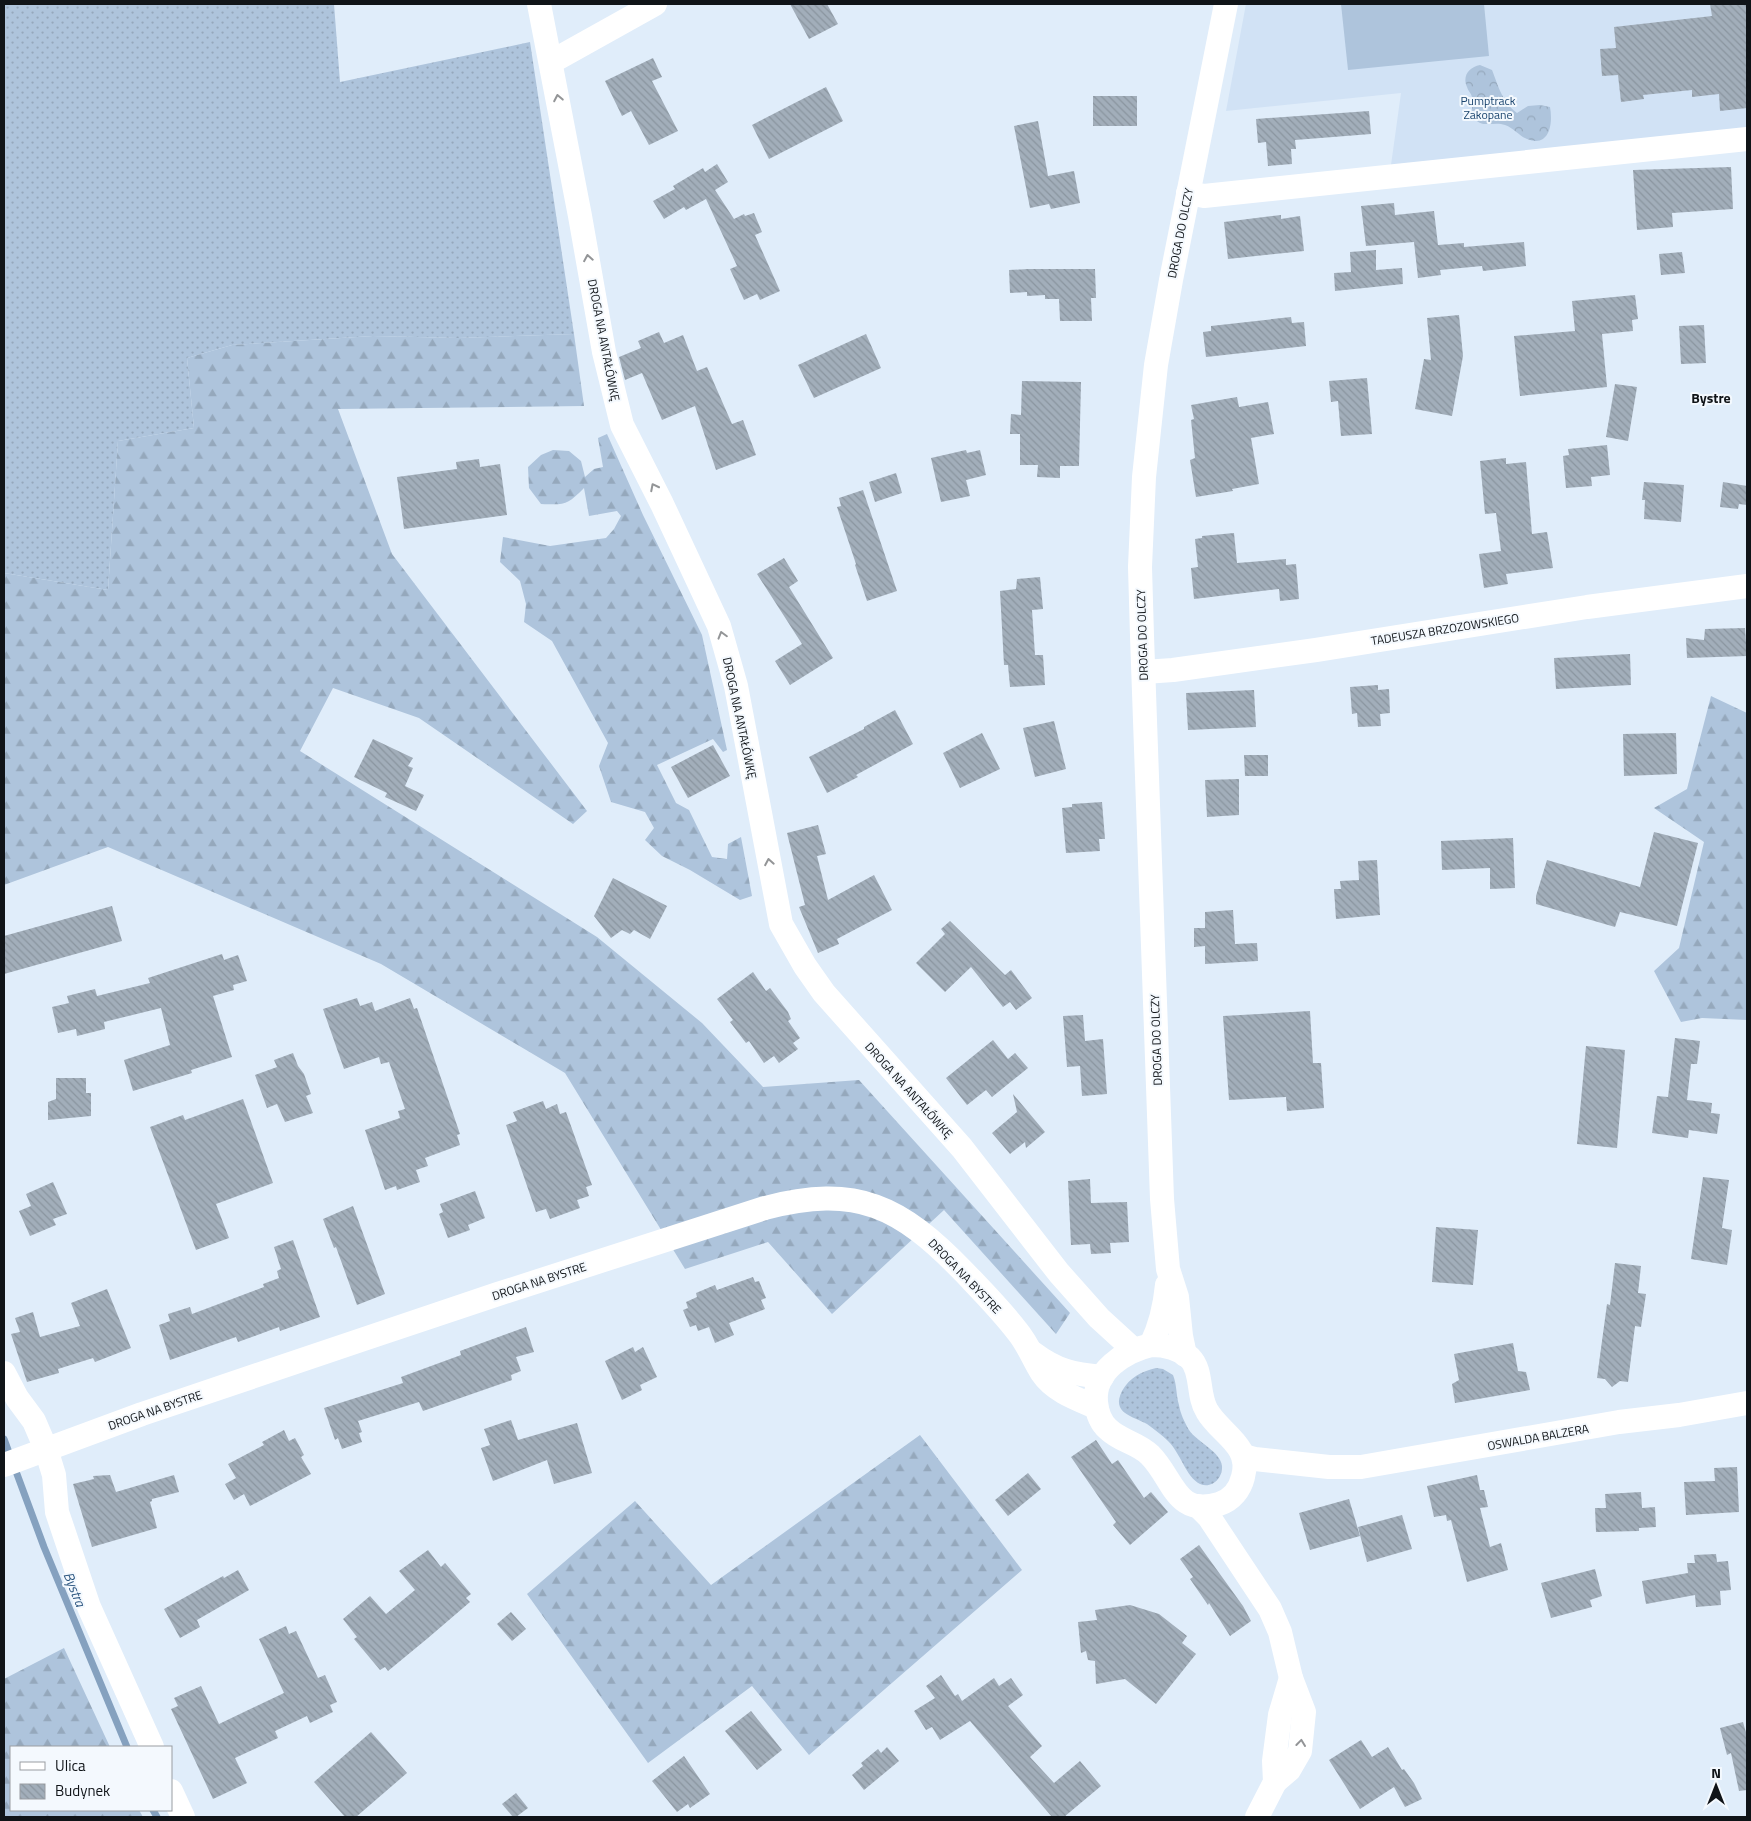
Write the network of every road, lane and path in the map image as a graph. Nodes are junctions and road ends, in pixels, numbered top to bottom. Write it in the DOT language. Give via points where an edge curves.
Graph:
graph roads {
  1 [pos="539,4"];
  2 [pos="655,4"];
  3 [pos="1226,4"];
  4 [pos="551,62"];
  5 [pos="1747,139"];
  6 [pos="1188,193"];
  7 [pos="1747,586"];
  8 [pos="1144,672"];
  9 [pos="1169,1273"];
  10 [pos="1099,1318"];
  11 [pos="1143,1347"];
  12 [pos="1032,1352"];
  13 [pos="1185,1354"];
  14 [pos="1108,1370"];
  15 [pos="4,1374"];
  16 [pos="1747,1403"];
  17 [pos="1096,1407"];
  18 [pos="39,1452"];
  19 [pos="1244,1456"];
  20 [pos="4,1465"];
  21 [pos="1328,1467"];
  22 [pos="1235,1490"];
  23 [pos="1198,1506"];
  24 [pos="1249,1576"];
  25 [pos="152,1746"];
  26 [pos="172,1793"];
  27 [pos="183,1817"];
  28 [pos="1257,1817"];
  1 -- 4 [label="street, DROGA NA ANTAŁÓWKĘ"];
  2 -- 4 [label="street"];
  3 -- 6 [label="street, DROGA DO OLCZY"];
  10 -- 4 [label="street, DROGA NA ANTAŁÓWKĘ, one-way" via="1059,1273 962,1148 824,993 781,924 736,686 719,626 622,426 604,352"];
  5 -- 6 [label="street" via="1204,196"];
  6 -- 8 [label="street, DROGA DO OLCZY" via="1156,365 1143,486 1140,567"];
  7 -- 8 [label="street, TADEUSZA BRZOZOWSKIEGO" via="1587,607 1240,661"];
  8 -- 9 [label="street, DROGA DO OLCZY" via="1160,1150"];
  9 -- 11 [label="street, DROGA DO OLCZY" via="1158,1332"];
  9 -- 13 [label="street, DROGA DO OLCZY" via="1177,1297"];
  10 -- 11 [label="street, DROGA NA ANTAŁÓWKĘ"];
  10 -- 14 [label="street, DROGA NA ANTAŁÓWKĘ"];
  11 -- 13 [label="street" via="1172,1347"];
  11 -- 14 [label="street"];
  12 -- 14 [label="street, DROGA NA BYSTRE" via="1047,1364 1067,1372"];
  12 -- 17 [label="street, DROGA NA BYSTRE" via="1048,1381"];
  12 -- 18 [label="street, DROGA NA BYSTRE" via="975,1284 945,1252 914,1226 866,1202 810,1199 765,1208 498,1294"];
  13 -- 19 [label="street, DROGA DO OLCZY" via="1196,1369 1205,1409"];
  14 -- 17 [label="street" via="1096,1390"];
  15 -- 18 [label="street" via="34,1421"];
  16 -- 21 [label="street, OSWALDA BALZERA" via="1394,1462"];
  17 -- 23 [label="street" via="1107,1428 1149,1454 1180,1498"];
  18 -- 20 [label="street, DROGA NA BYSTRE"];
  18 -- 25 [label="street" via="54,1475 57,1512 89,1607"];
  19 -- 21 [label="street, OSWALDA BALZERA"];
  19 -- 22 [label="street" via="1245,1468"];
  21 -- 22 [label="street, OSWALDA BALZERA"];
  22 -- 23 [label="street, OSWALDA BALZERA" via="1215,1505"];
  22 -- 24 [label="street" via="1235,1536"];
  23 -- 24 [label="street"];
  24 -- 28 [label="street" via="1280,1632 1291,1678 1280,1715 1274,1761 1275,1782"];
  26 -- 27 [label="street"];
}
